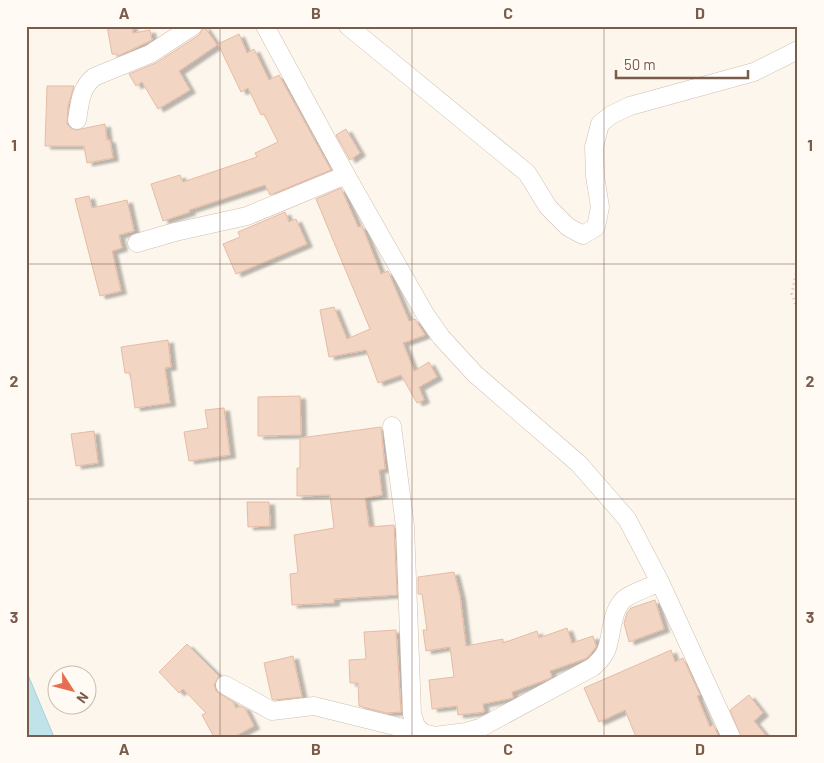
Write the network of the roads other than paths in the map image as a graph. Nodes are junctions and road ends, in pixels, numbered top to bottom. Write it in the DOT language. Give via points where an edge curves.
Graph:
graph roads {
  1 [pos="193,26"];
  2 [pos="265,26"];
  3 [pos="348,26"];
  4 [pos="798,50"];
  5 [pos="77,120"];
  6 [pos="346,175"];
  7 [pos="138,243"];
  8 [pos="392,426"];
  9 [pos="660,582"];
  10 [pos="225,685"];
  11 [pos="423,733"];
  12 [pos="452,736"];
  13 [pos="731,737"];
  1 -- 5 [label="street" via="150,54 86,83 81,92"];
  2 -- 6 [label="street"];
  3 -- 4 [label="street" via="527,173 548,207 568,227 583,235 596,227 600,207 594,147 600,124 630,106 754,72"];
  6 -- 7 [label="street" via="247,216"];
  6 -- 9 [label="street" via="442,338 475,374 579,464 606,492 627,519"];
  8 -- 11 [label="street" via="405,526 412,714 416,726"];
  9 -- 12 [label="street" via="622,602 606,650 593,667 480,728"];
  9 -- 13 [label="street"];
  10 -- 11 [label="street" via="272,711 314,706"];
  11 -- 12 [label="street"];
}
